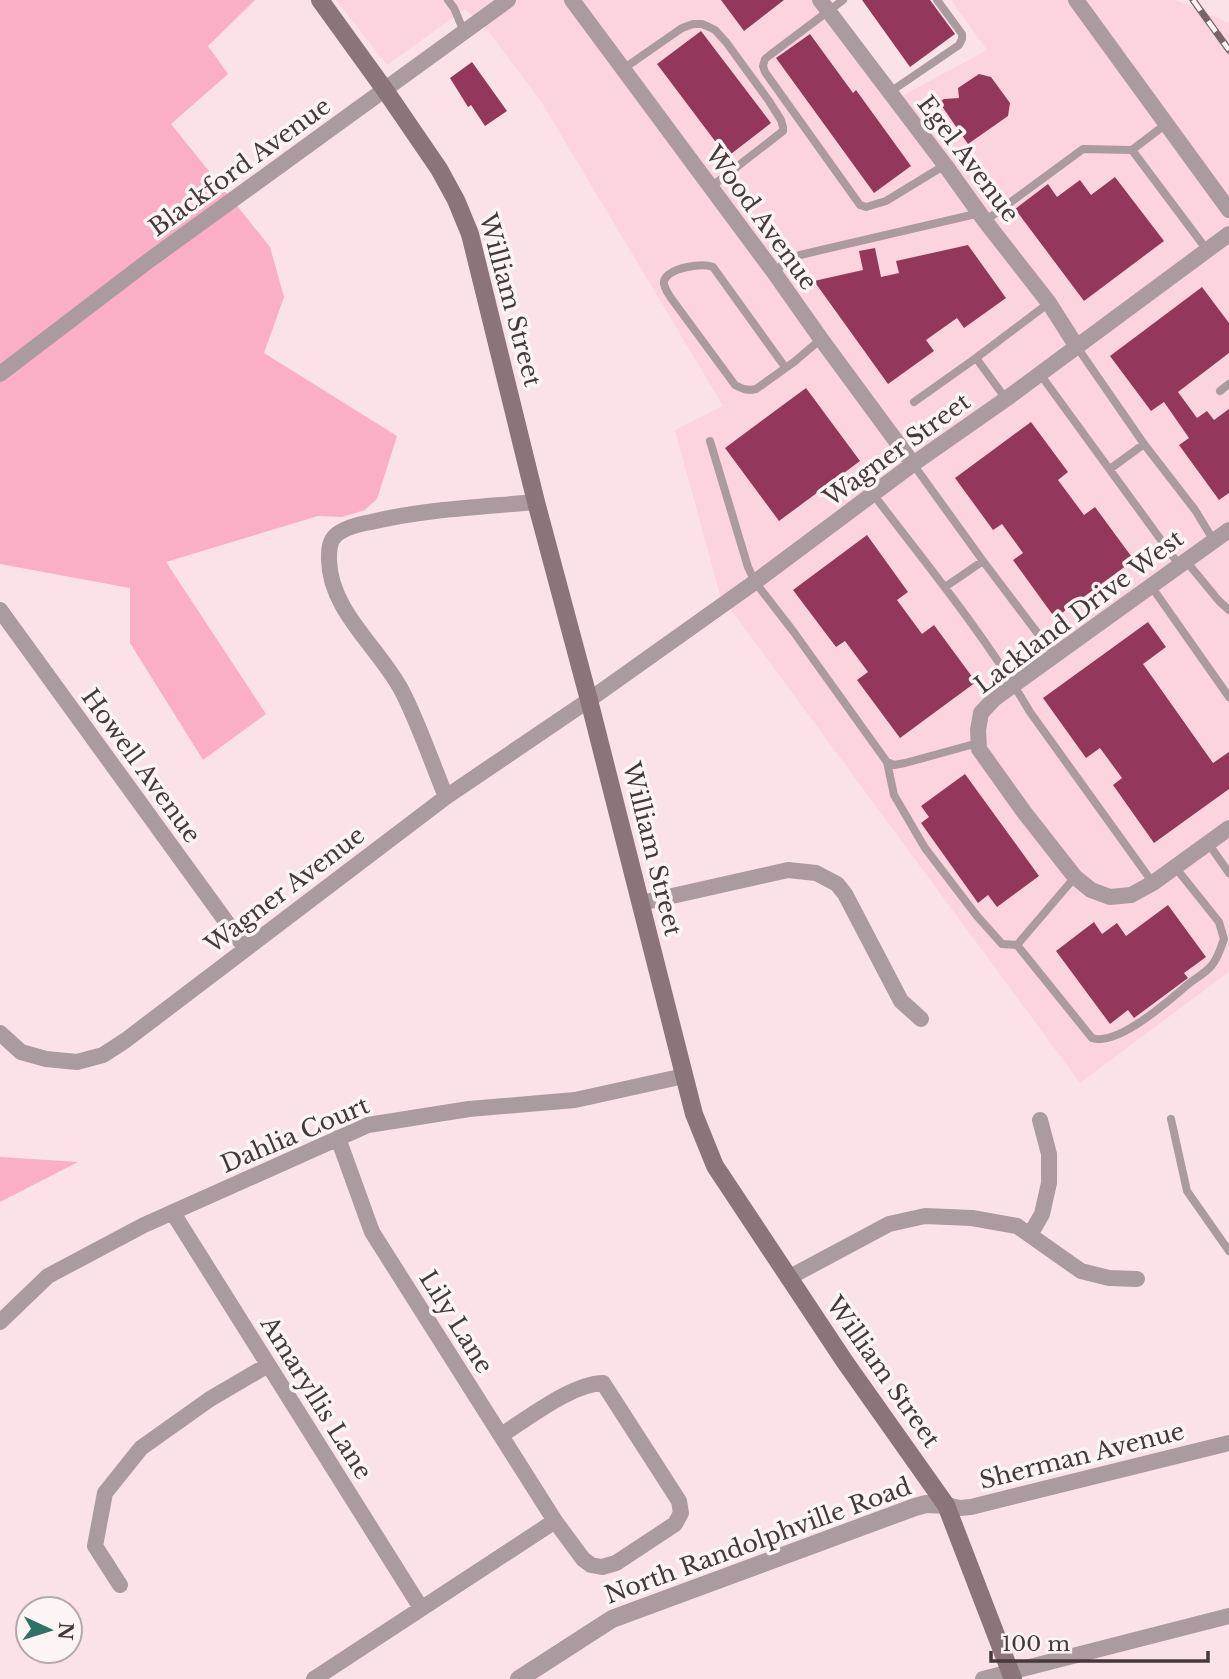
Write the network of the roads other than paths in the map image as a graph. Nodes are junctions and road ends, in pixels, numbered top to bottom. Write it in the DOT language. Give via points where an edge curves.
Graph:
graph roads {
  1 [pos="320,0"];
  2 [pos="448,0"];
  3 [pos="508,0"];
  4 [pos="572,0"];
  5 [pos="843,0"];
  6 [pos="937,0"];
  7 [pos="1076,0"];
  8 [pos="825,6"];
  9 [pos="464,32"];
  10 [pos="623,69"];
  11 [pos="385,90"];
  12 [pos="890,92"];
  13 [pos="1167,124"];
  14 [pos="1132,150"];
  15 [pos="945,165"];
  16 [pos="711,187"];
  17 [pos="1229,210"];
  18 [pos="982,217"];
  19 [pos="1229,234"];
  20 [pos="1207,250"];
  21 [pos="773,271"];
  22 [pos="1049,303"];
  23 [pos="821,339"];
  24 [pos="1077,347"];
  25 [pos="976,358"];
  26 [pos="782,363"];
  27 [pos="0,374"];
  28 [pos="1040,374"];
  29 [pos="1229,384"];
  30 [pos="1220,391"];
  31 [pos="1006,399"];
  32 [pos="914,402"];
  33 [pos="710,441"];
  34 [pos="1144,444"];
  35 [pos="913,464"];
  36 [pos="1110,469"];
  37 [pos="873,494"];
  38 [pos="536,502"];
  39 [pos="1229,530"];
  40 [pos="1214,541"];
  41 [pos="983,561"];
  42 [pos="1183,563"];
  43 [pos="755,582"];
  44 [pos="1151,586"];
  45 [pos="945,587"];
  46 [pos="0,610"];
  47 [pos="1229,610"];
  48 [pos="1054,656"];
  49 [pos="1014,685"];
  50 [pos="1229,697"];
  51 [pos="589,700"];
  52 [pos="978,743"];
  53 [pos="887,762"];
  54 [pos="446,797"];
  55 [pos="1229,828"];
  56 [pos="1208,843"];
  57 [pos="1175,867"];
  58 [pos="1229,873"];
  59 [pos="1075,877"];
  60 [pos="1153,883"];
  61 [pos="641,903"];
  62 [pos="1017,945"];
  63 [pos="246,949"];
  64 [pos="922,1018"];
  65 [pos="0,1033"];
  66 [pos="684,1076"];
  67 [pos="1171,1119"];
  68 [pos="1040,1120"];
  69 [pos="338,1138"];
  70 [pos="173,1213"];
  71 [pos="1030,1235"];
  72 [pos="1229,1251"];
  73 [pos="789,1278"];
  74 [pos="1137,1279"];
  75 [pos="0,1322"];
  76 [pos="268,1365"];
  77 [pos="501,1435"];
  78 [pos="1229,1443"];
  79 [pos="946,1505"];
  80 [pos="555,1521"];
  81 [pos="120,1585"];
  82 [pos="421,1608"];
  83 [pos="1229,1616"];
  84 [pos="1012,1676"];
  85 [pos="314,1679"];
  86 [pos="519,1679"];
  87 [pos="983,1679"];
  1 -- 11 [label="main road, William Street"];
  2 -- 9 [label="lane"];
  3 -- 9 [label="street, Blackford Avenue"];
  4 -- 10 [label="street, Wood Avenue"];
  5 -- 8 [label="lane"];
  6 -- 12 [label="lane" via="962,34 959,45"];
  7 -- 13 [label="street"];
  8 -- 12 [label="street, Egel Avenue"];
  8 -- 15 [label="lane" via="762,66 860,205 886,201"];
  9 -- 11 [label="street, Blackford Avenue"];
  10 -- 16 [label="street, Wood Avenue"];
  10 -- 16 [label="lane" via="693,24 715,30 726,42 769,101 783,131"];
  11 -- 27 [label="street, Blackford Avenue"];
  11 -- 38 [label="main road, William Street" via="439,169 470,234"];
  12 -- 15 [label="street, Egel Avenue"];
  13 -- 14 [label="lane"];
  13 -- 17 [label="street"];
  14 -- 18 [label="lane" via="1083,149"];
  14 -- 20 [label="lane"];
  15 -- 18 [label="street, Egel Avenue"];
  16 -- 21 [label="street, Wood Avenue"];
  18 -- 21 [label="lane" via="800,255"];
  18 -- 22 [label="street, Egel Avenue"];
  19 -- 20 [label="street, Wagner Street"];
  20 -- 24 [label="street, Wagner Street"];
  21 -- 23 [label="street, Wood Avenue"];
  22 -- 24 [label="street, Egel Avenue"];
  22 -- 25 [label="lane"];
  23 -- 26 [label="lane" via="794,362"];
  23 -- 35 [label="street, Wood Avenue"];
  24 -- 28 [label="street, Wagner Street"];
  24 -- 34 [label="lane"];
  25 -- 31 [label="lane"];
  25 -- 32 [label="lane"];
  26 -- 26 [label="lane" via="756,389 735,385 664,282 677,270 704,264 713,267"];
  28 -- 31 [label="street, Wagner Street"];
  28 -- 36 [label="lane"];
  29 -- 30 [label="lane"];
  31 -- 35 [label="street, Wagner Street"];
  33 -- 43 [label="lane"];
  34 -- 36 [label="lane"];
  34 -- 40 [label="lane"];
  35 -- 37 [label="street, Wagner Street"];
  35 -- 41 [label="lane"];
  36 -- 42 [label="lane"];
  37 -- 43 [label="street, Wagner Street"];
  37 -- 45 [label="lane"];
  38 -- 51 [label="main road, William Street"];
  38 -- 54 [label="street" via="391,517 358,525 334,536 331,544 329,569 338,599 404,695"];
  39 -- 40 [label="street, Lackland Drive West"];
  40 -- 42 [label="street, Lackland Drive West"];
  41 -- 45 [label="lane"];
  41 -- 48 [label="lane"];
  42 -- 44 [label="street, Lackland Drive West"];
  42 -- 47 [label="lane"];
  43 -- 51 [label="street, Wagner Street"];
  43 -- 53 [label="lane"];
  44 -- 48 [label="street, Lackland Drive West"];
  44 -- 50 [label="lane"];
  45 -- 49 [label="lane"];
  46 -- 63 [label="street, Howell Avenue"];
  48 -- 49 [label="street, Lackland Drive West"];
  49 -- 52 [label="street, Lackland Drive West" via="981,713"];
  49 -- 60 [label="lane"];
  51 -- 54 [label="street, Wagner Avenue"];
  51 -- 61 [label="main road, William Street"];
  52 -- 53 [label="lane" via="905,763"];
  52 -- 59 [label="street" via="1024,813"];
  53 -- 62 [label="lane" via="894,795 925,848 1002,944"];
  54 -- 63 [label="street, Wagner Avenue"];
  55 -- 56 [label="street"];
  56 -- 57 [label="street"];
  56 -- 58 [label="lane"];
  57 -- 60 [label="street"];
  57 -- 62 [label="lane" via="1219,922 1224,939 1213,964 1133,1027 1109,1038 1092,1038"];
  59 -- 60 [label="street" via="1110,897 1130,895"];
  59 -- 62 [label="lane"];
  61 -- 64 [label="street" via="788,870 816,873 845,894 901,1001"];
  61 -- 66 [label="main road, William Street"];
  63 -- 65 [label="street, Wagner Avenue" via="103,1055 77,1062 46,1059 21,1052"];
  66 -- 69 [label="street, Dahlia Court" via="575,1100 469,1109 368,1125"];
  66 -- 73 [label="main road, William Street" via="715,1166"];
  67 -- 72 [label="lane" via="1187,1191"];
  68 -- 71 [label="street" via="1049,1154 1049,1183 1042,1214"];
  69 -- 70 [label="street, Dahlia Court"];
  69 -- 77 [label="street, Lily Lane" via="372,1231"];
  70 -- 75 [label="street, Dahlia Court" via="48,1276"];
  70 -- 76 [label="street, Amaryllis Lane"];
  71 -- 73 [label="street" via="1017,1226 925,1216 889,1224"];
  71 -- 74 [label="street" via="1081,1271"];
  73 -- 79 [label="main road, William Street"];
  76 -- 81 [label="street" via="141,1448 105,1493 95,1546"];
  76 -- 82 [label="street, Amaryllis Lane"];
  77 -- 80 [label="street, Lily Lane"];
  77 -- 80 [label="street, Lily Lane" via="572,1390 603,1383 679,1501 681,1513 675,1524 616,1563 601,1567 583,1559"];
  78 -- 79 [label="street, Sherman Avenue" via="971,1507"];
  79 -- 84 [label="main road, William Street"];
  79 -- 86 [label="street, North Randolphville Road" via="915,1507 612,1619"];
  80 -- 82 [label="street"];
  82 -- 85 [label="street"];
  83 -- 84 [label="street"];
  84 -- 87 [label="street"];
}
